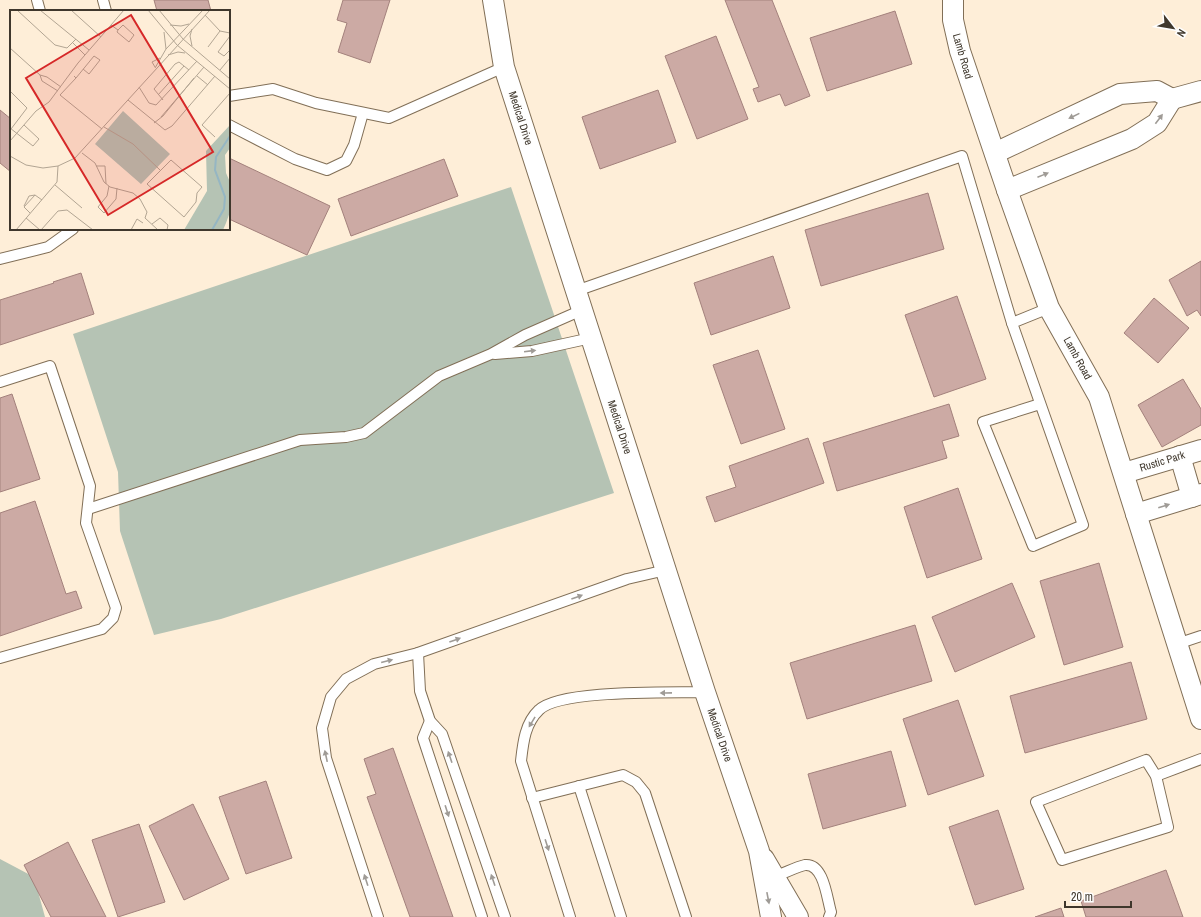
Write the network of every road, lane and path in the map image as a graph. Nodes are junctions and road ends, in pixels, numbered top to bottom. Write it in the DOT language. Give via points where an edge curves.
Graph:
graph roads {
  1 [pos="37,0"];
  2 [pos="103,0"];
  3 [pos="493,0"];
  4 [pos="953,0"];
  5 [pos="40,10"];
  6 [pos="106,10"];
  7 [pos="504,67"];
  8 [pos="1201,90"];
  9 [pos="230,96"];
  10 [pos="1172,99"];
  11 [pos="363,113"];
  12 [pos="230,126"];
  13 [pos="995,153"];
  14 [pos="1007,190"];
  15 [pos="72,230"];
  16 [pos="0,259"];
  17 [pos="576,291"];
  18 [pos="1049,308"];
  19 [pos="582,310"];
  20 [pos="1012,323"];
  21 [pos="591,338"];
  22 [pos="491,354"];
  23 [pos="0,382"];
  24 [pos="1040,404"];
  25 [pos="1201,450"];
  26 [pos="1180,456"];
  27 [pos="1124,473"];
  28 [pos="1197,496"];
  29 [pos="88,509"];
  30 [pos="1136,514"];
  31 [pos="666,570"];
  32 [pos="1201,636"];
  33 [pos="1177,644"];
  34 [pos="418,653"];
  35 [pos="0,658"];
  36 [pos="705,692"];
  37 [pos="1201,719"];
  38 [pos="430,721"];
  39 [pos="1201,759"];
  40 [pos="1156,776"];
  41 [pos="579,786"];
  42 [pos="532,798"];
  43 [pos="759,851"];
  44 [pos="776,876"];
  45 [pos="378,917"];
  46 [pos="482,917"];
  47 [pos="505,917"];
  48 [pos="570,917"];
  49 [pos="621,917"];
  50 [pos="686,917"];
  51 [pos="771,917"];
  52 [pos="798,917"];
  53 [pos="829,917"];
  1 -- 5 [label="lane"];
  2 -- 6 [label="lane"];
  3 -- 7 [label="street, Medical Drive"];
  4 -- 13 [label="street, Lamb Road" via="953,20 960,51"];
  7 -- 11 [label="lane" via="389,118"];
  7 -- 17 [label="street, Medical Drive"];
  8 -- 10 [label="street"];
  9 -- 11 [label="lane" via="273,89 316,103"];
  10 -- 13 [label="street, one-way" via="1157,91 1120,94"];
  14 -- 10 [label="street, one-way" via="1132,139 1157,123"];
  11 -- 12 [label="lane" via="354,145 346,161 327,170 295,160"];
  13 -- 14 [label="street, Lamb Road"];
  14 -- 18 [label="street, Lamb Road"];
  15 -- 16 [label="lane" via="48,247"];
  17 -- 19 [label="street, Medical Drive"];
  17 -- 20 [label="lane" via="962,156"];
  18 -- 20 [label="lane"];
  18 -- 27 [label="street, Lamb Road" via="1099,397"];
  19 -- 21 [label="street, Medical Drive"];
  19 -- 22 [label="lane" via="524,335"];
  20 -- 24 [label="lane"];
  22 -- 21 [label="lane, one-way" via="532,351"];
  21 -- 31 [label="street, Medical Drive"];
  22 -- 29 [label="lane" via="439,376 364,433 346,437 300,440"];
  23 -- 29 [label="lane" via="50,366 90,486"];
  24 -- 24 [label="lane" via="1083,525 1033,546 984,422"];
  25 -- 26 [label="street, Rustic Park"];
  26 -- 27 [label="street, Rustic Park"];
  26 -- 28 [label="street"];
  27 -- 30 [label="street, Lamb Road"];
  30 -- 28 [label="street, one-way"];
  29 -- 35 [label="lane" via="86,523 116,608 113,618 102,629"];
  30 -- 33 [label="street, Lamb Road"];
  34 -- 31 [label="lane, one-way" via="627,579"];
  31 -- 36 [label="street, Medical Drive"];
  32 -- 33 [label="lane"];
  33 -- 37 [label="street, Lamb Road"];
  34 -- 38 [label="lane" via="420,691"];
  45 -- 34 [label="lane, one-way" via="326,758 322,728 331,696 346,679 374,664"];
  36 -- 42 [label="lane, one-way" via="569,697 539,709 524,735 521,761"];
  36 -- 43 [label="street, Medical Drive"];
  38 -- 46 [label="lane, one-way" via="424,738"];
  47 -- 38 [label="lane, one-way" via="442,734"];
  39 -- 40 [label="lane"];
  40 -- 40 [label="lane" via="1168,827 1062,860 1036,802 1146,760"];
  41 -- 42 [label="lane"];
  41 -- 49 [label="lane"];
  41 -- 50 [label="lane" via="623,776 636,782 645,793"];
  42 -- 48 [label="lane, one-way"];
  43 -- 44 [label="street, Medical Drive"];
  43 -- 51 [label="street, Medical Drive, one-way"];
  44 -- 52 [label="street, Medical Drive"];
  44 -- 53 [label="lane" via="806,865 814,867 820,872 831,912"];
}
